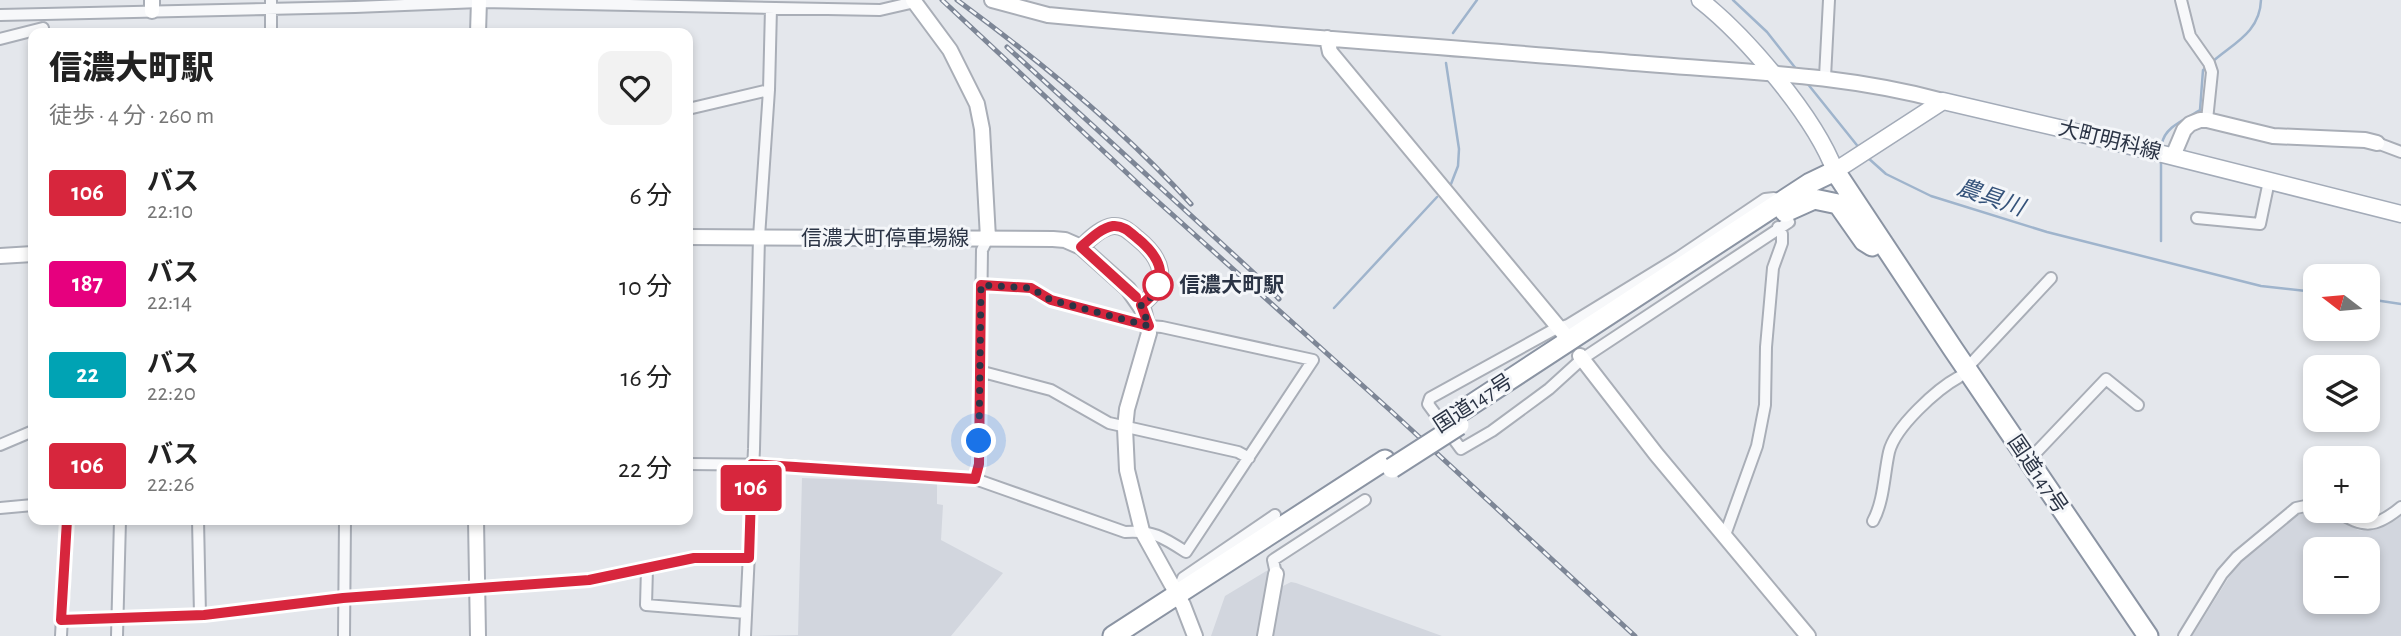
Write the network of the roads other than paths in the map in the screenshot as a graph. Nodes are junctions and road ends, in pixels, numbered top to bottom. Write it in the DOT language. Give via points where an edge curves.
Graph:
graph roads {
  1 [pos="41,0"];
  2 [pos="992,0"];
  3 [pos="1700,0"];
  4 [pos="1829,0"];
  5 [pos="2181,0"];
  6 [pos="479,1"];
  7 [pos="915,1"];
  8 [pos="694,3"];
  9 [pos="271,4"];
  10 [pos="355,4"];
  11 [pos="152,5"];
  12 [pos="1031,6"];
  13 [pos="771,8"];
  14 [pos="42,13"];
  15 [pos="0,15"];
  16 [pos="43,28"];
  17 [pos="271,28"];
  18 [pos="478,28"];
  19 [pos="28,34"];
  20 [pos="1327,38"];
  21 [pos="0,39"];
  22 [pos="1776,73"];
  23 [pos="1819,76"];
  24 [pos="769,90"];
  25 [pos="1943,101"];
  26 [pos="693,108"];
  27 [pos="2207,120"];
  28 [pos="2377,143"];
  29 [pos="2401,152"];
  30 [pos="2173,156"];
  31 [pos="1843,167"];
  32 [pos="2269,181"];
  33 [pos="1781,214"];
  34 [pos="2401,214"];
  35 [pos="2197,218"];
  36 [pos="693,237"];
  37 [pos="759,237"];
  38 [pos="988,239"];
  39 [pos="1872,246"];
  40 [pos="1081,247"];
  41 [pos="28,254"];
  42 [pos="0,256"];
  43 [pos="2051,278"];
  44 [pos="981,285"];
  45 [pos="1141,305"];
  46 [pos="1149,326"];
  47 [pos="1561,331"];
  48 [pos="1581,357"];
  49 [pos="979,371"];
  50 [pos="1963,373"];
  51 [pos="2138,405"];
  52 [pos="1125,428"];
  53 [pos="28,433"];
  54 [pos="0,445"];
  55 [pos="1249,458"];
  56 [pos="2029,460"];
  57 [pos="693,464"];
  58 [pos="752,464"];
  59 [pos="975,479"];
  60 [pos="1365,500"];
  61 [pos="28,505"];
  62 [pos="2303,507"];
  63 [pos="2401,507"];
  64 [pos="0,508"];
  65 [pos="1275,515"];
  66 [pos="2380,520"];
  67 [pos="1873,521"];
  68 [pos="67,525"];
  69 [pos="120,525"];
  70 [pos="198,525"];
  71 [pos="345,525"];
  72 [pos="476,525"];
  73 [pos="1142,531"];
  74 [pos="1725,536"];
  75 [pos="749,558"];
  76 [pos="647,568"];
  77 [pos="1276,574"];
  78 [pos="477,589"];
  79 [pos="343,598"];
  80 [pos="1180,599"];
  81 [pos="746,613"];
  82 [pos="200,615"];
  83 [pos="61,620"];
  84 [pos="117,620"];
  85 [pos="61,636"];
  86 [pos="117,636"];
  87 [pos="344,636"];
  88 [pos="478,636"];
  89 [pos="745,636"];
  90 [pos="1113,636"];
  91 [pos="1136,636"];
  92 [pos="1195,636"];
  93 [pos="1265,636"];
  94 [pos="1808,636"];
  95 [pos="2136,636"];
  96 [pos="2148,636"];
  97 [pos="2184,636"];
  1 -- 14 [label="street"];
  2 -- 12 [label="street"];
  3 -- 22 [label="main road"];
  4 -- 23 [label="street"];
  5 -- 27 [label="street" via="2190,36 2212,72"];
  6 -- 8 [label="street"];
  6 -- 10 [label="street"];
  6 -- 18 [label="street"];
  7 -- 13 [label="street" via="880,10"];
  7 -- 38 [label="street" via="950,50 977,104"];
  8 -- 13 [label="street"];
  9 -- 10 [label="street"];
  9 -- 11 [label="street"];
  9 -- 17 [label="street"];
  11 -- 14 [label="street"];
  12 -- 20 [label="street" via="1048,16"];
  13 -- 24 [label="street"];
  14 -- 15 [label="street"];
  14 -- 16 [label="street"];
  19 -- 21 [label="street"];
  20 -- 22 [label="street"];
  20 -- 47 [label="street" via="1330,52"];
  22 -- 23 [label="street"];
  22 -- 31 [label="main road"];
  23 -- 25 [label="street"];
  24 -- 26 [label="street"];
  24 -- 37 [label="street"];
  25 -- 30 [label="main road, 大町明科線"];
  25 -- 31 [label="main road"];
  27 -- 28 [label="street" via="2273,136"];
  27 -- 30 [label="street" via="2190,124 2179,137"];
  28 -- 29 [label="street"];
  30 -- 32 [label="main road, 大町明科線"];
  31 -- 33 [label="highway, 国道147号" via="1810,183"];
  31 -- 39 [label="highway, 国道147号" via="1844,201"];
  31 -- 50 [label="highway, 国道147号"];
  32 -- 34 [label="main road, 大町明科線"];
  32 -- 35 [label="street" via="2260,224"];
  33 -- 39 [label="highway" via="1814,199 1838,204"];
  33 -- 47 [label="street" via="1774,198 1765,199"];
  33 -- 48 [label="street"];
  33 -- 74 [label="street" via="1782,243 1773,268 1766,347 1765,405 1757,446"];
  33 -- 80 [label="highway, 国道147号"];
  36 -- 37 [label="street, 信濃大町停車場線"];
  37 -- 38 [label="street, 信濃大町停車場線"];
  37 -- 58 [label="street"];
  38 -- 40 [label="street, 信濃大町停車場線" via="1065,240"];
  38 -- 44 [label="street" via="982,250"];
  39 -- 50 [label="highway, 国道147号"];
  40 -- 45 [label="street"];
  40 -- 45 [label="street" via="1111,226 1125,229 1142,242 1156,257 1161,276 1153,296"];
  41 -- 42 [label="street"];
  43 -- 50 [label="street"];
  44 -- 46 [label="street" via="1031,288 1051,300"];
  44 -- 49 [label="street"];
  45 -- 46 [label="street"];
  46 -- 52 [label="street"];
  46 -- 55 [label="street" via="1313,360"];
  47 -- 48 [label="street" via="1553,330 1428,404 1461,449 1549,389"];
  48 -- 74 [label="street"];
  49 -- 52 [label="street" via="1040,385"];
  49 -- 59 [label="street"];
  50 -- 56 [label="highway, 国道147号"];
  50 -- 67 [label="street" via="1920,408 1892,443"];
  50 -- 95 [label="highway, 国道147号"];
  51 -- 56 [label="street" via="2106,379"];
  52 -- 55 [label="street"];
  52 -- 73 [label="street" via="1127,470"];
  53 -- 54 [label="street"];
  55 -- 73 [label="street" via="1186,552 1161,536"];
  56 -- 96 [label="highway, 国道147号"];
  57 -- 58 [label="street"];
  58 -- 59 [label="street"];
  58 -- 75 [label="street"];
  59 -- 73 [label="street" via="1125,532"];
  60 -- 77 [label="street" via="1273,560"];
  61 -- 64 [label="street"];
  62 -- 97 [label="street" via="2237,557"];
  63 -- 66 [label="street"];
  65 -- 80 [label="street" via="1183,578"];
  68 -- 83 [label="street"];
  69 -- 84 [label="street"];
  70 -- 82 [label="street"];
  71 -- 79 [label="street"];
  72 -- 78 [label="street"];
  73 -- 80 [label="street"];
  74 -- 94 [label="street"];
  75 -- 76 [label="street" via="694,558"];
  75 -- 81 [label="street"];
  76 -- 78 [label="street" via="589,580"];
  76 -- 81 [label="street" via="646,605"];
  77 -- 93 [label="street"];
  78 -- 79 [label="street"];
  78 -- 88 [label="street"];
  79 -- 82 [label="street"];
  79 -- 87 [label="street"];
  80 -- 90 [label="highway, 国道147号"];
  80 -- 91 [label="highway, 国道147号"];
  80 -- 92 [label="street"];
  81 -- 89 [label="street"];
  82 -- 84 [label="street"];
  83 -- 84 [label="street"];
  83 -- 85 [label="street"];
  84 -- 86 [label="street"];
}
